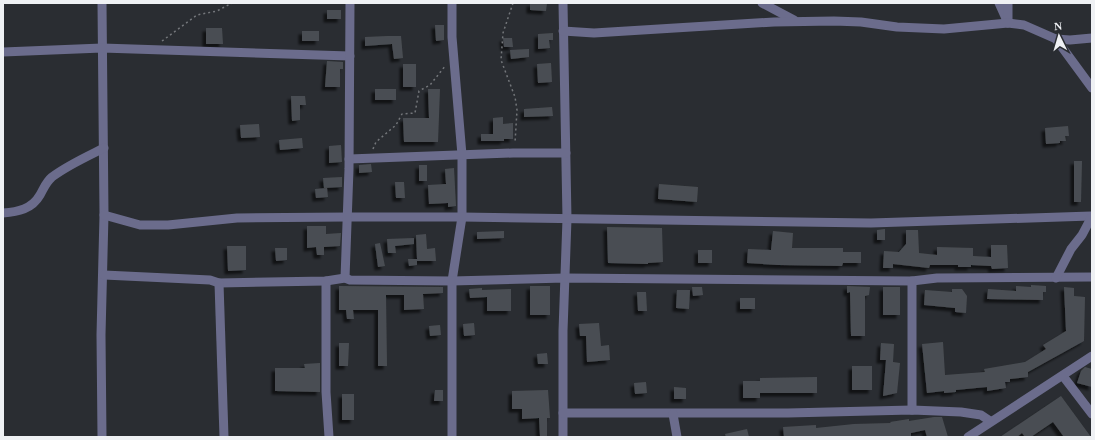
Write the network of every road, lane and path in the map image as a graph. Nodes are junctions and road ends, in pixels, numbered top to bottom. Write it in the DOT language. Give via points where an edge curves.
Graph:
graph roads {
  1 [pos="102,3"];
  2 [pos="232,3"];
  3 [pos="350,3"];
  4 [pos="452,3"];
  5 [pos="513,3"];
  6 [pos="563,3"];
  7 [pos="762,3"];
  8 [pos="999,3"];
  9 [pos="1008,3"];
  10 [pos="797,21"];
  11 [pos="1008,23"];
  12 [pos="563,31"];
  13 [pos="1092,38"];
  14 [pos="1056,39"];
  15 [pos="160,42"];
  16 [pos="102,48"];
  17 [pos="3,52"];
  18 [pos="350,56"];
  19 [pos="450,60"];
  20 [pos="1092,88"];
  21 [pos="104,148"];
  22 [pos="513,153"];
  23 [pos="566,153"];
  24 [pos="462,156"];
  25 [pos="372,158"];
  26 [pos="349,159"];
  27 [pos="3,213"];
  28 [pos="104,215"];
  29 [pos="1092,215"];
  30 [pos="346,217"];
  31 [pos="462,217"];
  32 [pos="567,219"];
  33 [pos="1092,233"];
  34 [pos="104,274"];
  35 [pos="1092,277"];
  36 [pos="345,278"];
  37 [pos="565,278"];
  38 [pos="1056,278"];
  39 [pos="326,281"];
  40 [pos="452,281"];
  41 [pos="912,281"];
  42 [pos="219,283"];
  43 [pos="1092,356"];
  44 [pos="1062,376"];
  45 [pos="912,410"];
  46 [pos="563,413"];
  47 [pos="673,414"];
  48 [pos="1092,414"];
  49 [pos="990,421"];
  50 [pos="102,437"];
  51 [pos="224,437"];
  52 [pos="329,437"];
  53 [pos="452,437"];
  54 [pos="563,437"];
  55 [pos="677,437"];
  56 [pos="968,437"];
  1 -- 16 [label="street"];
  2 -- 15 [label="path" via="217,11 197,15"];
  3 -- 18 [label="street"];
  4 -- 24 [label="street" via="452,37"];
  5 -- 22 [label="path" via="501,45 503,66 515,97 517,110"];
  6 -- 12 [label="street"];
  7 -- 10 [label="street"];
  8 -- 11 [label="street"];
  9 -- 11 [label="street"];
  10 -- 11 [label="street" via="861,22 896,27 944,29"];
  10 -- 12 [label="street" via="594,33"];
  11 -- 14 [label="street" via="1031,27"];
  12 -- 23 [label="street"];
  13 -- 14 [label="street"];
  14 -- 20 [label="street"];
  16 -- 17 [label="street"];
  16 -- 18 [label="street"];
  16 -- 21 [label="street"];
  18 -- 26 [label="street"];
  19 -- 25 [label="path" via="430,85 419,91 415,113 402,114 396,125 376,142"];
  21 -- 27 [label="street" via="51,178 27,208"];
  21 -- 28 [label="street"];
  22 -- 23 [label="street"];
  22 -- 24 [label="street"];
  23 -- 32 [label="street"];
  24 -- 25 [label="street"];
  24 -- 31 [label="street"];
  25 -- 26 [label="street"];
  26 -- 30 [label="street"];
  28 -- 30 [label="street" via="140,225 168,225 237,218"];
  28 -- 34 [label="street"];
  29 -- 32 [label="street" via="871,223"];
  29 -- 33 [label="street"];
  29 -- 38 [label="street"];
  30 -- 31 [label="street"];
  30 -- 36 [label="street"];
  31 -- 32 [label="street"];
  31 -- 40 [label="street"];
  32 -- 37 [label="street"];
  34 -- 42 [label="street" via="210,280"];
  34 -- 50 [label="street"];
  35 -- 38 [label="street"];
  36 -- 39 [label="street"];
  36 -- 40 [label="street"];
  37 -- 40 [label="street"];
  37 -- 41 [label="street"];
  37 -- 46 [label="street"];
  38 -- 41 [label="street" via="937,278"];
  39 -- 42 [label="street"];
  39 -- 52 [label="street" via="326,392"];
  40 -- 53 [label="street"];
  41 -- 45 [label="street"];
  42 -- 51 [label="street"];
  43 -- 44 [label="street"];
  44 -- 48 [label="street"];
  44 -- 49 [label="street"];
  45 -- 47 [label="street"];
  45 -- 49 [label="street" via="961,412 981,416"];
  46 -- 47 [label="street"];
  46 -- 54 [label="street"];
  47 -- 55 [label="street"];
  49 -- 56 [label="street"];
}
